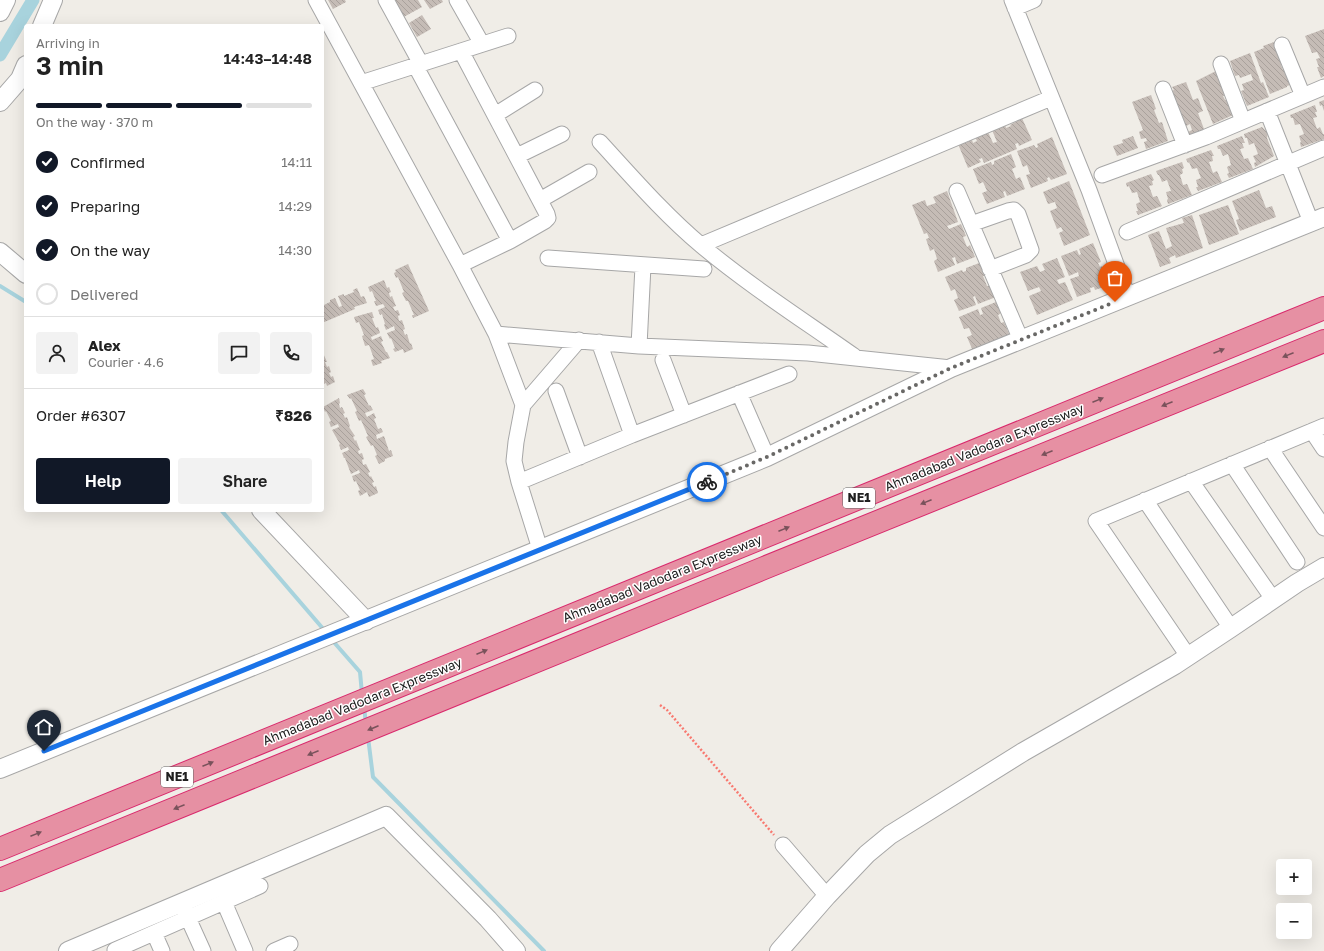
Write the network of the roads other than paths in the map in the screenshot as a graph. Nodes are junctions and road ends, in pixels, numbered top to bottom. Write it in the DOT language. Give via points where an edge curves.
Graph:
graph roads {
  1 [pos="6,0"];
  2 [pos="53,0"];
  3 [pos="316,0"];
  4 [pos="386,0"];
  5 [pos="457,0"];
  6 [pos="1034,0"];
  7 [pos="1014,4"];
  8 [pos="0,12"];
  9 [pos="43,24"];
  10 [pos="508,36"];
  11 [pos="482,44"];
  12 [pos="1282,46"];
  13 [pos="461,51"];
  14 [pos="418,64"];
  15 [pos="1221,64"];
  16 [pos="24,70"];
  17 [pos="360,82"];
  18 [pos="1324,87"];
  19 [pos="1163,89"];
  20 [pos="534,90"];
  21 [pos="1303,96"];
  22 [pos="1051,98"];
  23 [pos="0,102"];
  24 [pos="1267,111"];
  25 [pos="495,115"];
  26 [pos="1243,122"];
  27 [pos="562,134"];
  28 [pos="600,142"];
  29 [pos="1185,144"];
  30 [pos="1324,148"];
  31 [pos="517,156"];
  32 [pos="1287,163"];
  33 [pos="589,172"];
  34 [pos="1102,175"];
  35 [pos="957,191"];
  36 [pos="540,200"];
  37 [pos="1317,219"];
  38 [pos="972,224"];
  39 [pos="1127,232"];
  40 [pos="510,241"];
  41 [pos="701,246"];
  42 [pos="0,252"];
  43 [pos="548,258"];
  44 [pos="460,265"];
  45 [pos="643,266"];
  46 [pos="704,269"];
  47 [pos="990,269"];
  48 [pos="24,272"];
  49 [pos="1128,296"];
  50 [pos="1324,308"];
  51 [pos="496,334"];
  52 [pos="579,340"];
  53 [pos="1021,340"];
  54 [pos="1324,341"];
  55 [pos="599,342"];
  56 [pos="639,346"];
  57 [pos="855,357"];
  58 [pos="663,360"];
  59 [pos="951,368"];
  60 [pos="789,374"];
  61 [pos="556,391"];
  62 [pos="739,393"];
  63 [pos="523,405"];
  64 [pos="684,415"];
  65 [pos="1318,428"];
  66 [pos="632,435"];
  67 [pos="1270,448"];
  68 [pos="1324,449"];
  69 [pos="580,457"];
  70 [pos="767,457"];
  71 [pos="1232,464"];
  72 [pos="1191,481"];
  73 [pos="519,482"];
  74 [pos="1145,500"];
  75 [pos="263,512"];
  76 [pos="1324,528"];
  77 [pos="540,550"];
  78 [pos="1297,562"];
  79 [pos="1324,567"];
  80 [pos="1273,599"];
  81 [pos="366,621"];
  82 [pos="1232,628"];
  83 [pos="1188,656"];
  84 [pos="0,769"];
  85 [pos="783,845"];
  86 [pos="0,849"];
  87 [pos="0,880"];
  88 [pos="260,886"];
  89 [pos="827,896"];
  90 [pos="224,902"];
  91 [pos="185,910"];
  92 [pos="154,933"];
  93 [pos="290,944"];
  94 [pos="115,950"];
  95 [pos="68,951"];
  96 [pos="162,951"];
  97 [pos="203,951"];
  98 [pos="246,951"];
  99 [pos="274,951"];
  100 [pos="516,951"];
  101 [pos="779,951"];
  1 -- 8 [label="street"];
  2 -- 9 [label="street"];
  3 -- 17 [label="street"];
  4 -- 14 [label="street"];
  5 -- 11 [label="street"];
  6 -- 7 [label="street"];
  7 -- 22 [label="street"];
  10 -- 11 [label="street"];
  11 -- 13 [label="street"];
  12 -- 21 [label="street"];
  13 -- 14 [label="street"];
  13 -- 25 [label="street"];
  14 -- 17 [label="street"];
  14 -- 40 [label="street"];
  15 -- 26 [label="street"];
  16 -- 23 [label="street" via="20,79"];
  17 -- 44 [label="street"];
  18 -- 21 [label="street"];
  19 -- 29 [label="street"];
  20 -- 25 [label="street"];
  21 -- 24 [label="street"];
  22 -- 41 [label="street"];
  22 -- 49 [label="street" via="1089,190"];
  24 -- 26 [label="street"];
  24 -- 32 [label="street"];
  25 -- 31 [label="street"];
  26 -- 29 [label="street"];
  27 -- 31 [label="street"];
  28 -- 41 [label="street" via="658,206"];
  29 -- 34 [label="street"];
  30 -- 32 [label="street"];
  31 -- 36 [label="street"];
  32 -- 37 [label="street"];
  32 -- 39 [label="street"];
  33 -- 36 [label="street"];
  35 -- 38 [label="street"];
  36 -- 40 [label="street" via="548,218"];
  37 -- 49 [label="street"];
  38 -- 47 [label="street"];
  38 -- 47 [label="street" via="1008,211 1014,210 1018,214 1031,250 1026,255"];
  40 -- 44 [label="street"];
  41 -- 57 [label="street"];
  42 -- 48 [label="street"];
  43 -- 45 [label="street"];
  44 -- 51 [label="street"];
  45 -- 46 [label="street"];
  45 -- 56 [label="street"];
  47 -- 53 [label="street"];
  49 -- 53 [label="street"];
  86 -- 50 [label="highway, Ahmadabad Vadodara Expressway / NE1, one-way"];
  51 -- 52 [label="street"];
  51 -- 63 [label="street"];
  52 -- 55 [label="street"];
  52 -- 63 [label="street"];
  53 -- 59 [label="street"];
  54 -- 87 [label="highway, NE1, one-way"];
  55 -- 56 [label="street"];
  55 -- 66 [label="street"];
  56 -- 57 [label="street"];
  57 -- 59 [label="street"];
  58 -- 64 [label="street"];
  59 -- 70 [label="street"];
  60 -- 62 [label="street"];
  61 -- 69 [label="street"];
  62 -- 64 [label="street"];
  62 -- 70 [label="street"];
  63 -- 73 [label="street" via="514,461"];
  64 -- 66 [label="street"];
  65 -- 67 [label="street"];
  65 -- 68 [label="street"];
  66 -- 69 [label="street"];
  67 -- 71 [label="street"];
  67 -- 76 [label="street"];
  69 -- 73 [label="street"];
  70 -- 77 [label="street"];
  71 -- 72 [label="street"];
  71 -- 78 [label="street"];
  72 -- 74 [label="street"];
  72 -- 80 [label="street"];
  73 -- 77 [label="street"];
  74 -- 82 [label="street"];
  74 -- 83 [label="street" via="1096,521"];
  75 -- 81 [label="street"];
  77 -- 81 [label="street"];
  79 -- 80 [label="street"];
  80 -- 82 [label="street"];
  81 -- 84 [label="street"];
  82 -- 83 [label="street"];
  83 -- 89 [label="street" via="1024,752 890,835 867,854"];
  85 -- 89 [label="street"];
  88 -- 90 [label="street"];
  89 -- 101 [label="street"];
  90 -- 91 [label="street"];
  90 -- 98 [label="street"];
  91 -- 92 [label="street"];
  91 -- 95 [label="street"];
  91 -- 97 [label="street"];
  91 -- 100 [label="street" via="386,816 488,919"];
  92 -- 94 [label="street"];
  92 -- 96 [label="street"];
  93 -- 99 [label="street"];
}
